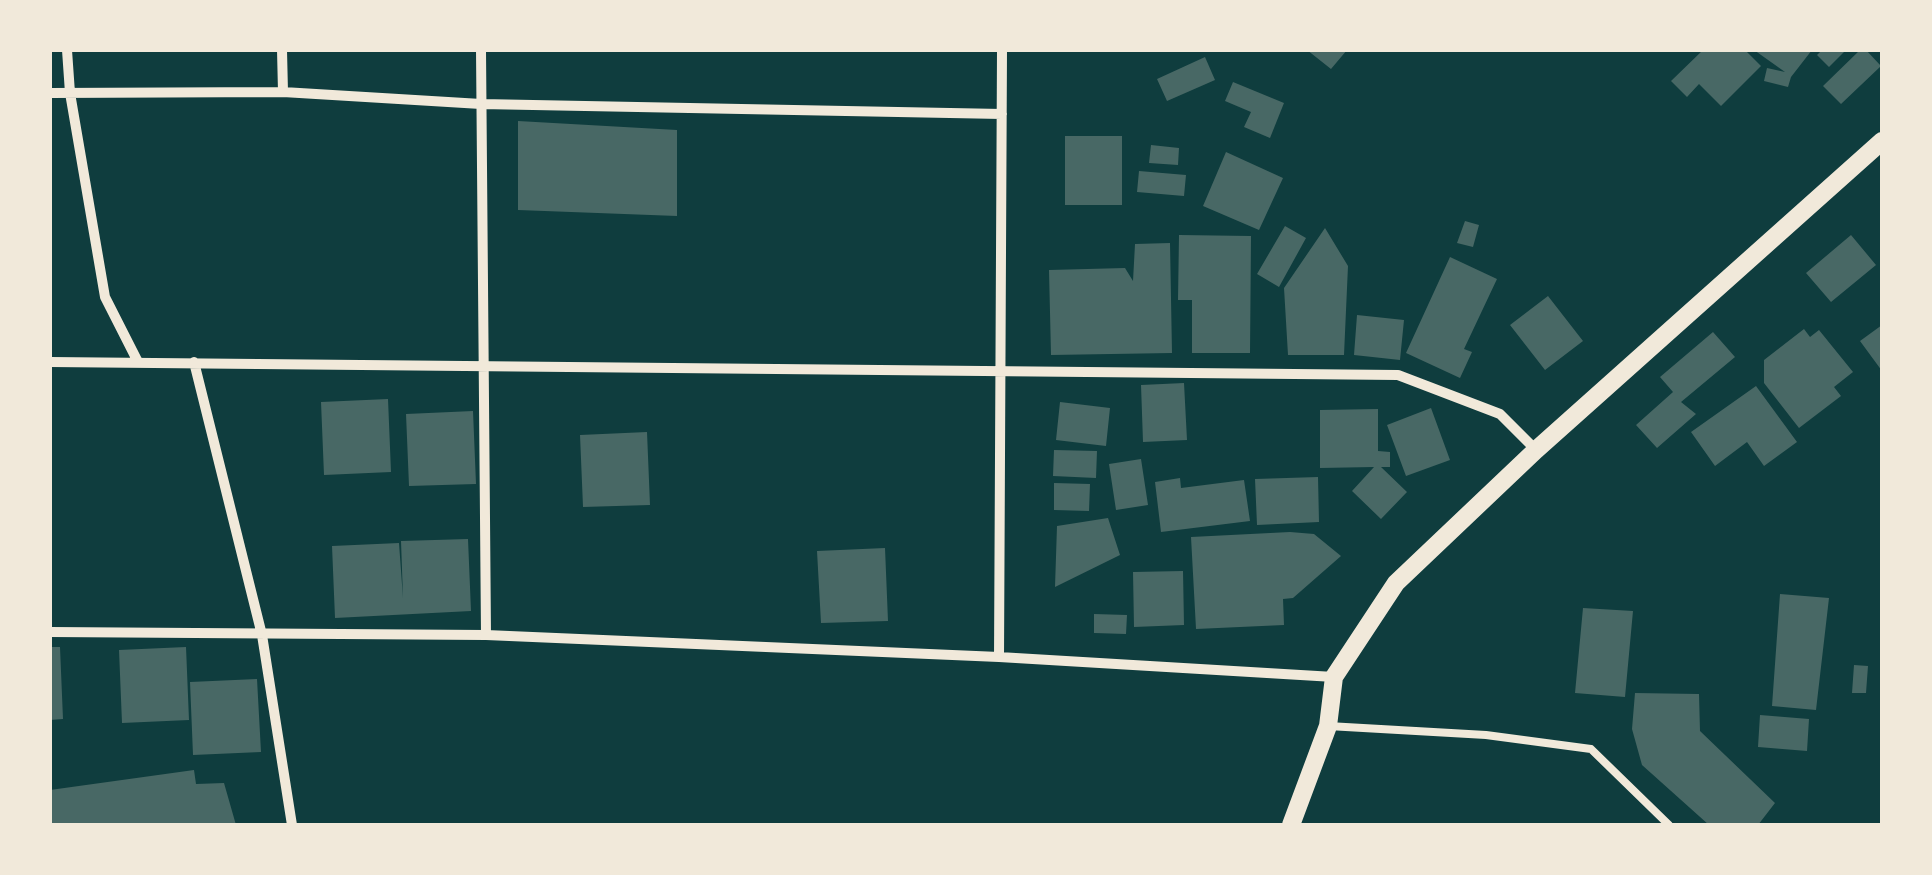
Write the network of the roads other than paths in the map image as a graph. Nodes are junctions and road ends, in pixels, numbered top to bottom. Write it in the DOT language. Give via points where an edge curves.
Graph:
graph roads {
  1 [pos="67,50"];
  2 [pos="282,50"];
  3 [pos="481,50"];
  4 [pos="1002,50"];
  5 [pos="283,92"];
  6 [pos="50,94"];
  7 [pos="70,94"];
  8 [pos="481,104"];
  9 [pos="1002,114"];
  10 [pos="1882,141"];
  11 [pos="50,362"];
  12 [pos="138,362"];
  13 [pos="194,362"];
  14 [pos="486,368"];
  15 [pos="999,372"];
  16 [pos="1536,450"];
  17 [pos="50,632"];
  18 [pos="486,634"];
  19 [pos="262,635"];
  20 [pos="1000,657"];
  21 [pos="1334,677"];
  22 [pos="1328,726"];
  23 [pos="292,825"];
  24 [pos="1291,825"];
  25 [pos="1670,825"];
  1 -- 7 [label="street"];
  2 -- 5 [label="street"];
  3 -- 8 [label="street"];
  4 -- 9 [label="street"];
  5 -- 7 [label="street"];
  5 -- 8 [label="street"];
  6 -- 7 [label="street"];
  7 -- 12 [label="street" via="106,297"];
  8 -- 9 [label="street"];
  8 -- 14 [label="street"];
  9 -- 15 [label="street"];
  10 -- 16 [label="street"];
  11 -- 12 [label="street"];
  12 -- 13 [label="street"];
  13 -- 14 [label="street"];
  13 -- 19 [label="street"];
  14 -- 15 [label="street"];
  14 -- 18 [label="street"];
  15 -- 16 [label="street" via="1398,375 1500,414"];
  15 -- 20 [label="street"];
  16 -- 21 [label="street" via="1396,583"];
  17 -- 19 [label="street"];
  18 -- 19 [label="street"];
  18 -- 20 [label="street"];
  19 -- 23 [label="street"];
  20 -- 21 [label="street"];
  21 -- 22 [label="street"];
  22 -- 24 [label="street"];
  22 -- 25 [label="lane" via="1591,749"];
}
